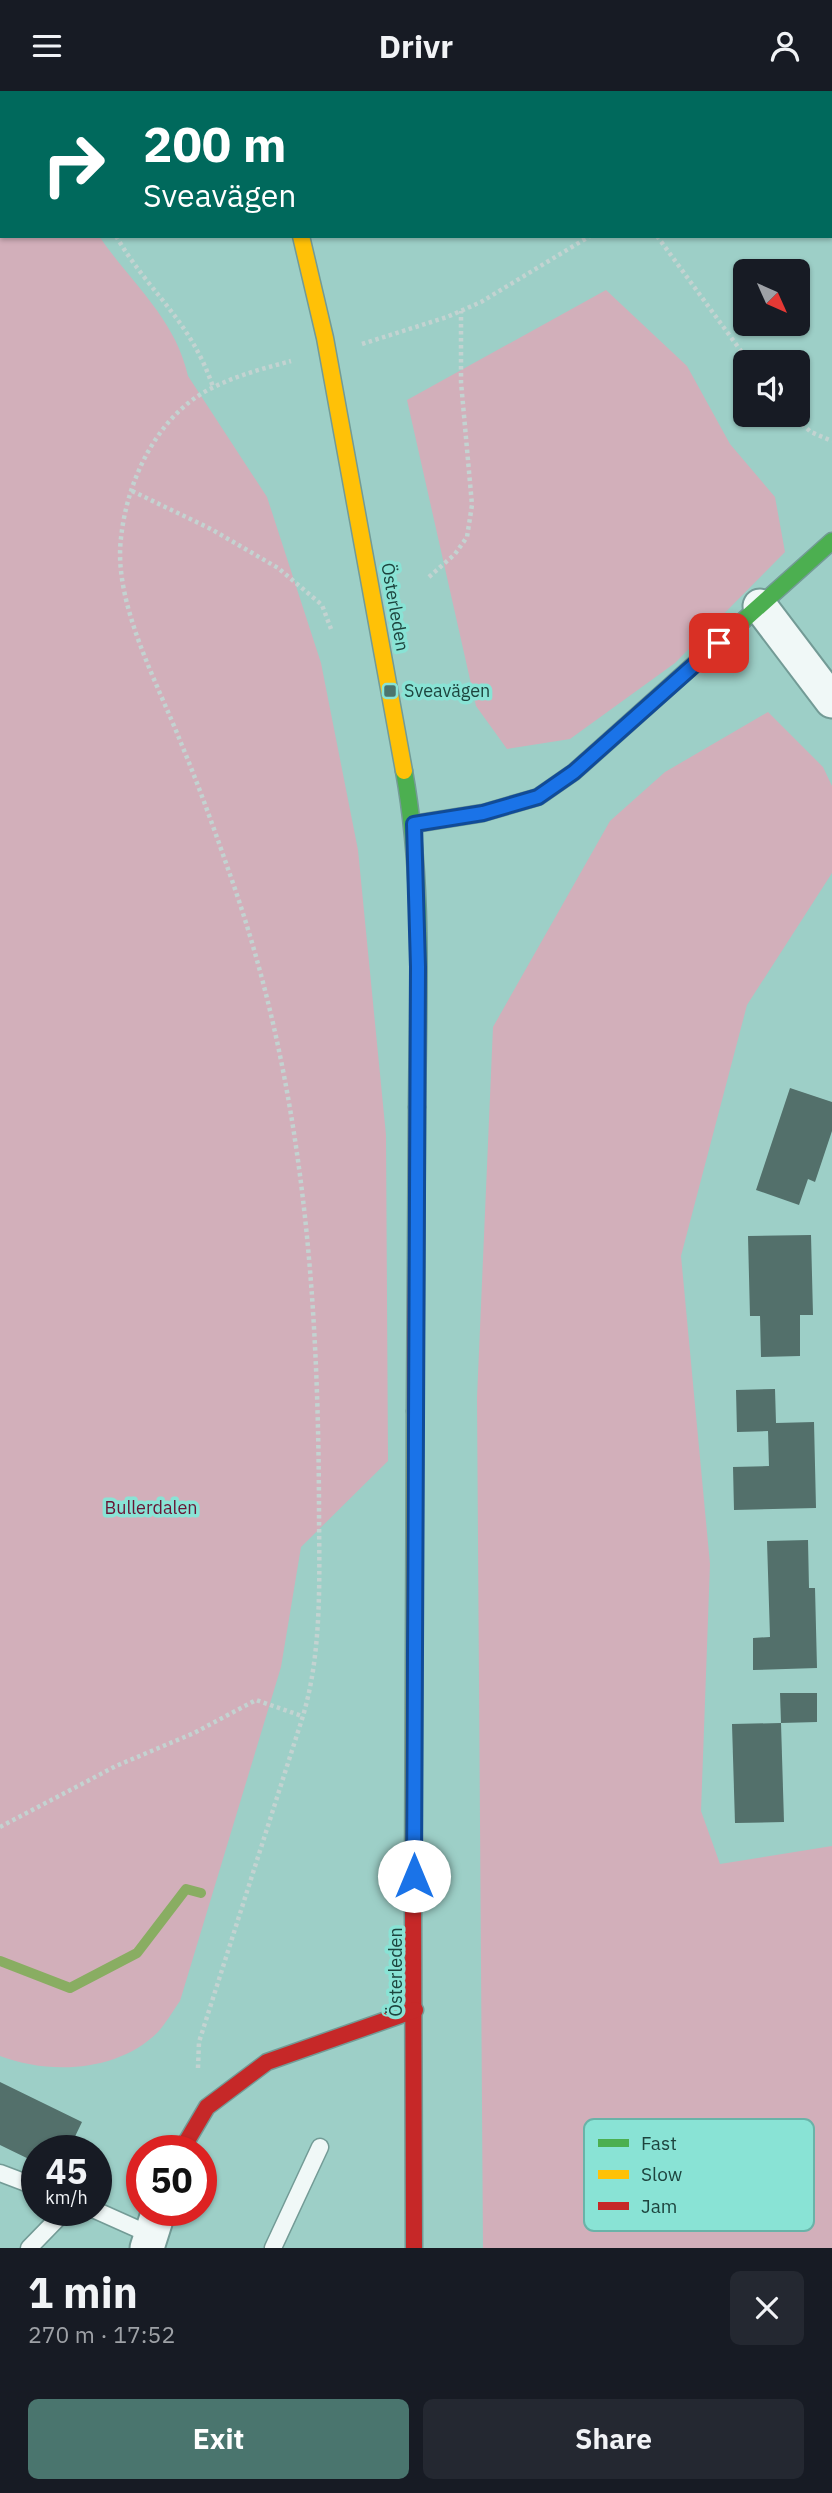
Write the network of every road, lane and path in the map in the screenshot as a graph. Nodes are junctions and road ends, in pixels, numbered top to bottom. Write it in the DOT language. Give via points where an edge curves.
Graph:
graph roads {
  1 [pos="118,238"];
  2 [pos="301,238"];
  3 [pos="587,238"];
  4 [pos="658,238"];
  5 [pos="461,311"];
  6 [pos="362,344"];
  7 [pos="740,350"];
  8 [pos="291,361"];
  9 [pos="212,387"];
  10 [pos="805,427"];
  11 [pos="832,442"];
  12 [pos="132,491"];
  13 [pos="832,541"];
  14 [pos="429,577"];
  15 [pos="760,606"];
  16 [pos="331,629"];
  17 [pos="832,701"];
  18 [pos="414,824"];
  19 [pos="303,1716"];
  20 [pos="0,1828"];
  21 [pos="415,2010"];
  22 [pos="207,2107"];
  23 [pos="190,2135"];
  24 [pos="320,2147"];
  25 [pos="0,2173"];
  26 [pos="21,2181"];
  27 [pos="112,2216"];
  28 [pos="50,2226"];
  29 [pos="152,2231"];
  30 [pos="29,2248"];
  31 [pos="273,2248"];
  32 [pos="414,2248"];
  1 -- 9 [label="path" via="185,326 203,357"];
  2 -- 18 [label="main road, Österleden" via="325,338"];
  3 -- 5 [label="path"];
  4 -- 7 [label="path"];
  5 -- 6 [label="path"];
  5 -- 14 [label="path" via="461,382 472,505 467,537"];
  8 -- 9 [label="path"];
  9 -- 12 [label="path" via="163,429 149,449"];
  10 -- 11 [label="path"];
  12 -- 16 [label="path" via="278,568 322,605"];
  12 -- 19 [label="path" via="121,538 123,586 255,952 302,1172 312,1260 319,1511 314,1667"];
  13 -- 15 [label="main road"];
  15 -- 17 [label="street"];
  15 -- 18 [label="main road" via="574,772 538,797 483,813"];
  18 -- 21 [label="main road, Österleden" via="418,967"];
  19 -- 20 [label="path" via="256,1700 116,1766"];
  19 -- 22 [label="path" via="199,2042 198,2075"];
  21 -- 22 [label="main road" via="267,2062"];
  21 -- 32 [label="main road, Österleden"];
  22 -- 23 [label="main road"];
  24 -- 31 [label="lane"];
  25 -- 26 [label="lane"];
  27 -- 29 [label="lane"];
  28 -- 30 [label="lane"];
}
